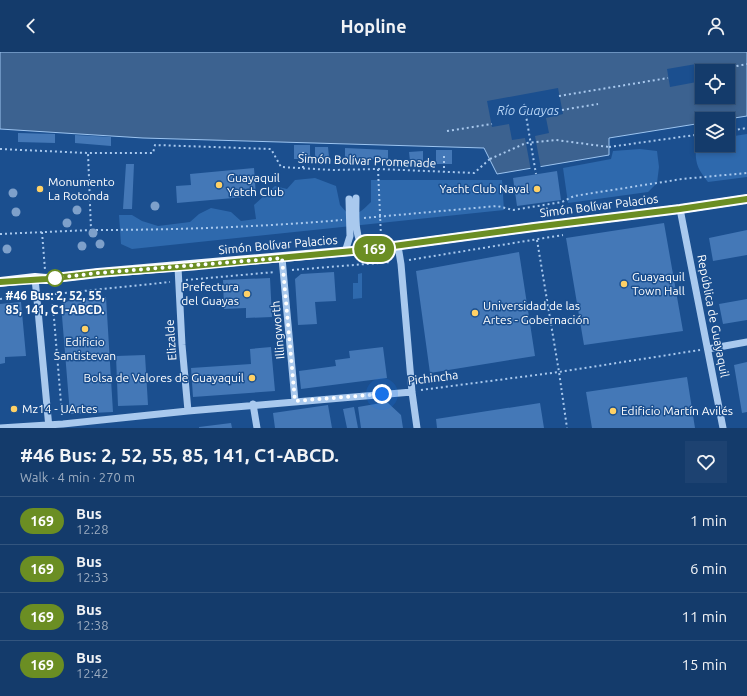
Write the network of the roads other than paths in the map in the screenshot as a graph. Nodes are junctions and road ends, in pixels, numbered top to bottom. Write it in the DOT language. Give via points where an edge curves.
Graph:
graph roads {
  1 [pos="353,198"];
  2 [pos="747,199"];
  3 [pos="680,209"];
  4 [pos="353,219"];
  5 [pos="398,246"];
  6 [pos="364,250"];
  7 [pos="345,252"];
  8 [pos="282,258"];
  9 [pos="178,267"];
  10 [pos="35,278"];
  11 [pos="0,282"];
  12 [pos="747,342"];
  13 [pos="708,349"];
  14 [pos="412,392"];
  15 [pos="295,401"];
  16 [pos="254,404"];
  17 [pos="188,410"];
  18 [pos="48,426"];
  19 [pos="0,428"];
  20 [pos="257,428"];
  21 [pos="417,428"];
  22 [pos="723,428"];
  1 -- 4 [label="street"];
  2 -- 3 [label="main road, Simón Bolívar Palacios"];
  3 -- 5 [label="main road, Simón Bolívar Palacios"];
  3 -- 13 [label="street, República de Guayaquil"];
  4 -- 6 [label="street"];
  4 -- 7 [label="street"];
  5 -- 6 [label="main road, Simón Bolívar Palacios"];
  5 -- 14 [label="street"];
  6 -- 7 [label="main road, Simón Bolívar Palacios"];
  7 -- 8 [label="main road, Simón Bolívar Palacios"];
  8 -- 9 [label="main road, Simón Bolívar Palacios"];
  8 -- 15 [label="street, Illingworth"];
  9 -- 10 [label="main road, Simón Bolívar Palacios"];
  9 -- 17 [label="street, Elizalde"];
  10 -- 11 [label="main road, Simón Bolívar Palacios"];
  10 -- 18 [label="street"];
  12 -- 13 [label="street"];
  13 -- 22 [label="street, República de Guayaquil"];
  14 -- 15 [label="street, Pichincha"];
  14 -- 21 [label="street"];
  15 -- 16 [label="street, Pichincha"];
  16 -- 17 [label="street, Pichincha"];
  16 -- 20 [label="street"];
  17 -- 18 [label="street, Pichincha"];
  18 -- 19 [label="street, Pichincha"];
}
